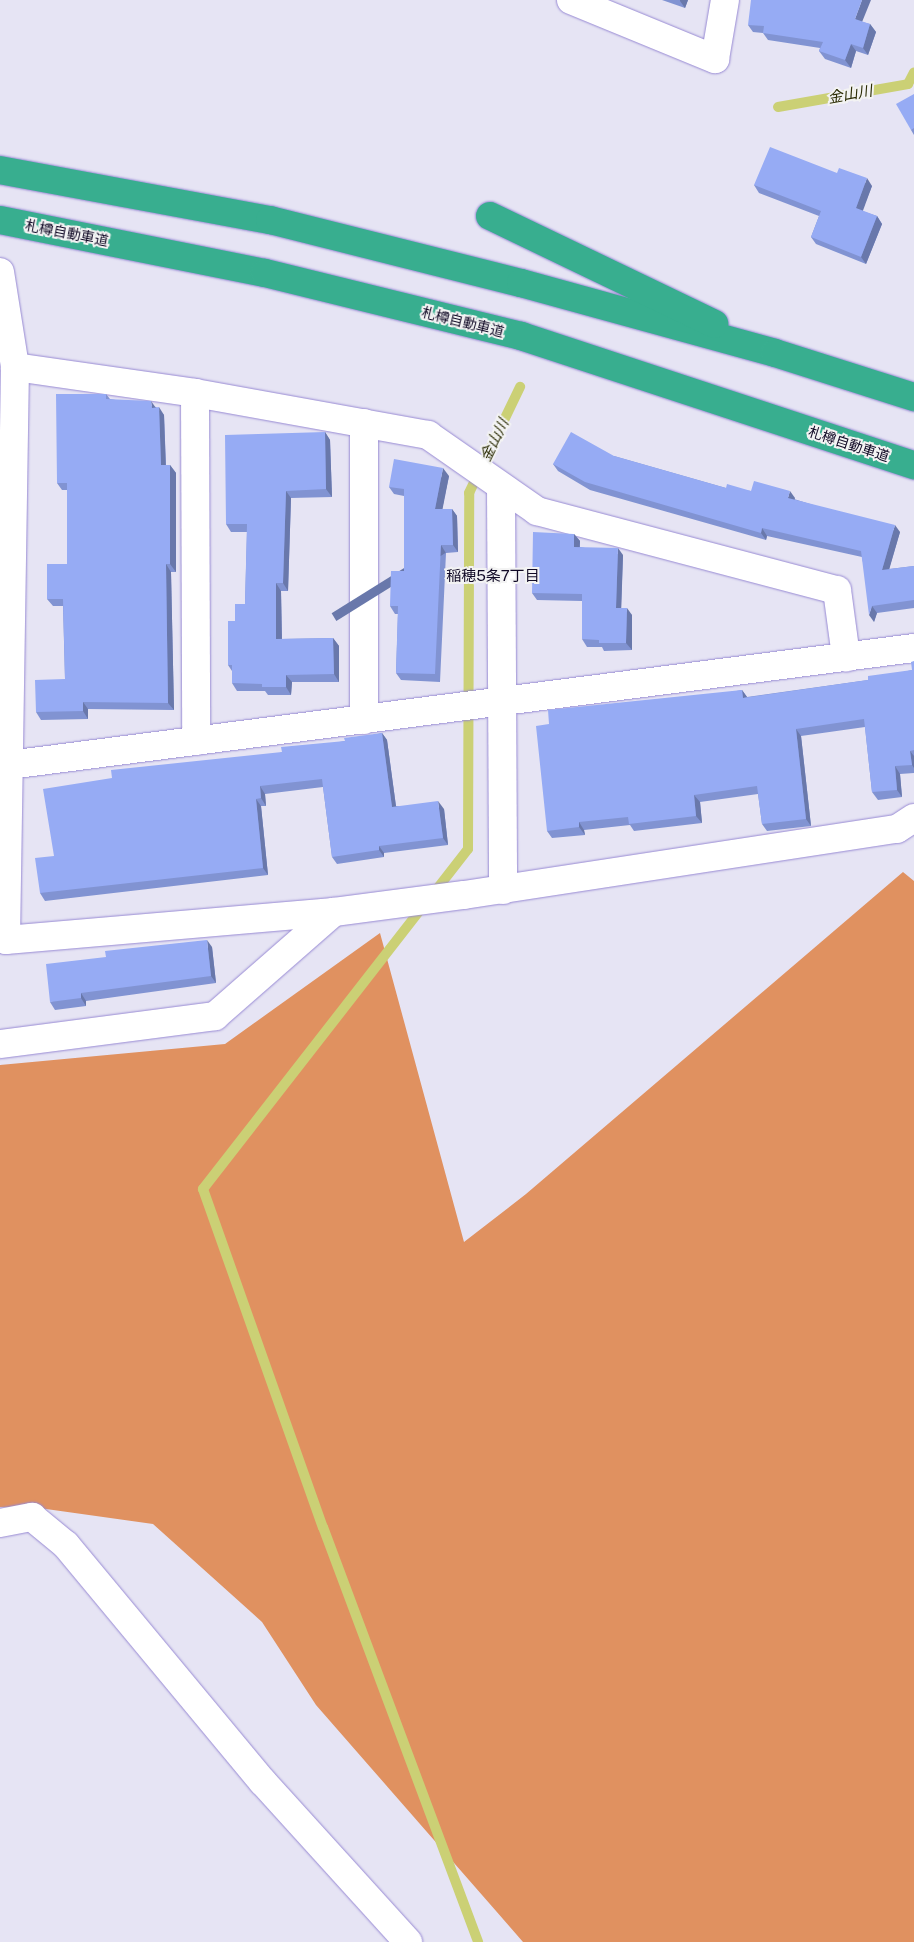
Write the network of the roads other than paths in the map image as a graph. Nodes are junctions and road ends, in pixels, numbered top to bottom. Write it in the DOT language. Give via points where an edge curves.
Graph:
graph roads {
  1 [pos="571,0"];
  2 [pos="725,0"];
  3 [pos="0,170"];
  4 [pos="490,216"];
  5 [pos="0,220"];
  6 [pos="0,272"];
  7 [pos="9,352"];
  8 [pos="774,354"];
  9 [pos="194,393"];
  10 [pos="914,397"];
  11 [pos="364,423"];
  12 [pos="914,465"];
  13 [pos="499,485"];
  14 [pos="6,599"];
  15 [pos="914,648"];
  16 [pos="846,658"];
  17 [pos="496,702"];
  18 [pos="364,720"];
  19 [pos="196,740"];
  20 [pos="9,765"];
  21 [pos="914,818"];
  22 [pos="4,863"];
  23 [pos="502,890"];
  24 [pos="334,912"];
  25 [pos="0,1044"];
  26 [pos="0,1523"];
  27 [pos="408,1942"];
  1 -- 2 [label="street" via="715,58"];
  3 -- 8 [label="highway" via="270,220 521,283"];
  4 -- 8 [label="highway"];
  5 -- 12 [label="highway, 札樽自動車道" via="265,273 521,336"];
  6 -- 7 [label="street"];
  7 -- 9 [label="street"];
  7 -- 14 [label="street"];
  8 -- 10 [label="highway"];
  9 -- 11 [label="street"];
  9 -- 19 [label="street"];
  11 -- 13 [label="street" via="428,435"];
  11 -- 18 [label="street"];
  13 -- 16 [label="street" via="537,511 837,590"];
  13 -- 17 [label="street"];
  14 -- 20 [label="street"];
  15 -- 16 [label="street"];
  16 -- 17 [label="street"];
  17 -- 18 [label="street"];
  17 -- 23 [label="street"];
  18 -- 19 [label="street"];
  19 -- 20 [label="street"];
  20 -- 22 [label="street"];
  21 -- 23 [label="street" via="897,829"];
  22 -- 24 [label="street" via="6,940"];
  23 -- 24 [label="street"];
  24 -- 25 [label="street" via="216,1016"];
  26 -- 27 [label="street" via="32,1517 66,1545 262,1782"];
}
